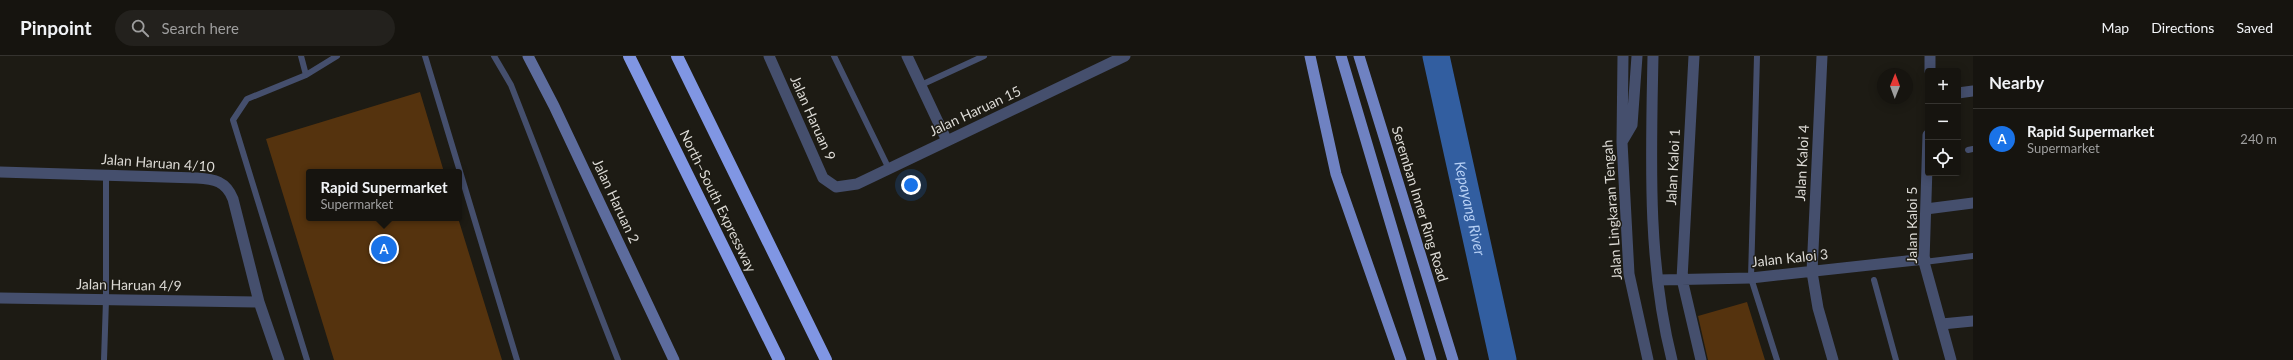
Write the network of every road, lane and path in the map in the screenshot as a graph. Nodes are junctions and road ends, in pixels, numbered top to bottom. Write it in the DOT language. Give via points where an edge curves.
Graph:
graph roads {
  1 [pos="300,56"];
  2 [pos="337,56"];
  3 [pos="425,56"];
  4 [pos="494,56"];
  5 [pos="528,56"];
  6 [pos="629,56"];
  7 [pos="677,56"];
  8 [pos="769,56"];
  9 [pos="834,56"];
  10 [pos="906,56"];
  11 [pos="984,56"];
  12 [pos="1125,56"];
  13 [pos="1310,56"];
  14 [pos="1341,56"];
  15 [pos="1359,56"];
  16 [pos="1623,56"];
  17 [pos="1637,56"];
  18 [pos="1653,56"];
  19 [pos="1694,56"];
  20 [pos="1757,56"];
  21 [pos="1822,56"];
  22 [pos="1930,56"];
  23 [pos="1930,68"];
  24 [pos="306,75"];
  25 [pos="921,85"];
  26 [pos="1973,91"];
  27 [pos="1961,93"];
  28 [pos="1928,140"];
  29 [pos="947,141"];
  30 [pos="1622,142"];
  31 [pos="459,169"];
  32 [pos="889,169"];
  33 [pos="0,172"];
  34 [pos="106,174"];
  35 [pos="462,178"];
  36 [pos="836,187"];
  37 [pos="1973,203"];
  38 [pos="1926,209"];
  39 [pos="1973,256"];
  40 [pos="1924,260"];
  41 [pos="1812,272"];
  42 [pos="1751,278"];
  43 [pos="1682,279"];
  44 [pos="1658,280"];
  45 [pos="1874,280"];
  46 [pos="0,298"];
  47 [pos="106,300"];
  48 [pos="259,302"];
  49 [pos="1973,320"];
  50 [pos="1942,324"];
  51 [pos="104,360"];
  52 [pos="279,360"];
  53 [pos="308,360"];
  54 [pos="517,360"];
  55 [pos="618,360"];
  56 [pos="674,360"];
  57 [pos="779,360"];
  58 [pos="826,360"];
  59 [pos="1401,360"];
  60 [pos="1431,360"];
  61 [pos="1454,360"];
  62 [pos="1648,360"];
  63 [pos="1672,360"];
  64 [pos="1701,360"];
  65 [pos="1777,360"];
  66 [pos="1833,360"];
  67 [pos="1896,360"];
  68 [pos="1952,360"];
  1 -- 24 [label="lane"];
  2 -- 24 [label="lane"];
  3 -- 31 [label="lane"];
  4 -- 55 [label="lane" via="511,85"];
  5 -- 56 [label="main road, Jalan Haruan 2"];
  6 -- 57 [label="highway, North–South Expressway"];
  7 -- 58 [label="highway, North–South Expressway"];
  8 -- 36 [label="street, Jalan Haruan 9" via="824,178"];
  9 -- 32 [label="lane"];
  10 -- 25 [label="street"];
  11 -- 25 [label="lane"];
  12 -- 29 [label="street, Jalan Haruan 15"];
  13 -- 59 [label="main road" via="1336,174"];
  14 -- 60 [label="main road"];
  15 -- 61 [label="main road, Seremban Inner Ring Road"];
  16 -- 30 [label="street, Jalan Lingkaran Tengah"];
  17 -- 30 [label="street" via="1632,125"];
  18 -- 44 [label="street" via="1651,131"];
  19 -- 43 [label="street, Jalan Kaloi 1"];
  20 -- 42 [label="lane"];
  21 -- 41 [label="street, Jalan Kaloi 4"];
  22 -- 23 [label="street"];
  24 -- 53 [label="lane" via="247,99 233,120"];
  25 -- 29 [label="street"];
  26 -- 27 [label="street"];
  28 -- 38 [label="street, Jalan Kaloi 5"];
  29 -- 32 [label="street, Jalan Haruan 15"];
  30 -- 62 [label="street, Jalan Lingkaran Tengah" via="1629,274"];
  32 -- 36 [label="street, Jalan Haruan 15" via="856,184"];
  33 -- 34 [label="street, Jalan Haruan 4/10"];
  34 -- 47 [label="lane"];
  34 -- 48 [label="street, Jalan Haruan 4/10" via="197,178 221,182 229,189 233,199"];
  35 -- 54 [label="lane"];
  37 -- 38 [label="street"];
  38 -- 40 [label="street, Jalan Kaloi 5"];
  39 -- 40 [label="lane"];
  40 -- 41 [label="street, Jalan Kaloi 3"];
  40 -- 50 [label="street, Jalan Kaloi 5"];
  41 -- 42 [label="street, Jalan Kaloi 3"];
  41 -- 66 [label="street, Jalan Kaloi 4" via="1818,308"];
  42 -- 43 [label="street, Jalan Kaloi 3"];
  42 -- 65 [label="lane"];
  43 -- 44 [label="street, Jalan Kaloi 3"];
  43 -- 64 [label="street, Jalan Kaloi 1"];
  44 -- 63 [label="street"];
  45 -- 67 [label="lane"];
  46 -- 47 [label="street, Jalan Haruan 4/9"];
  47 -- 48 [label="street, Jalan Haruan 4/9"];
  47 -- 51 [label="lane"];
  48 -- 52 [label="street, Jalan Haruan 4/10"];
  49 -- 50 [label="street"];
  50 -- 68 [label="street, Jalan Kaloi 5"];
}
